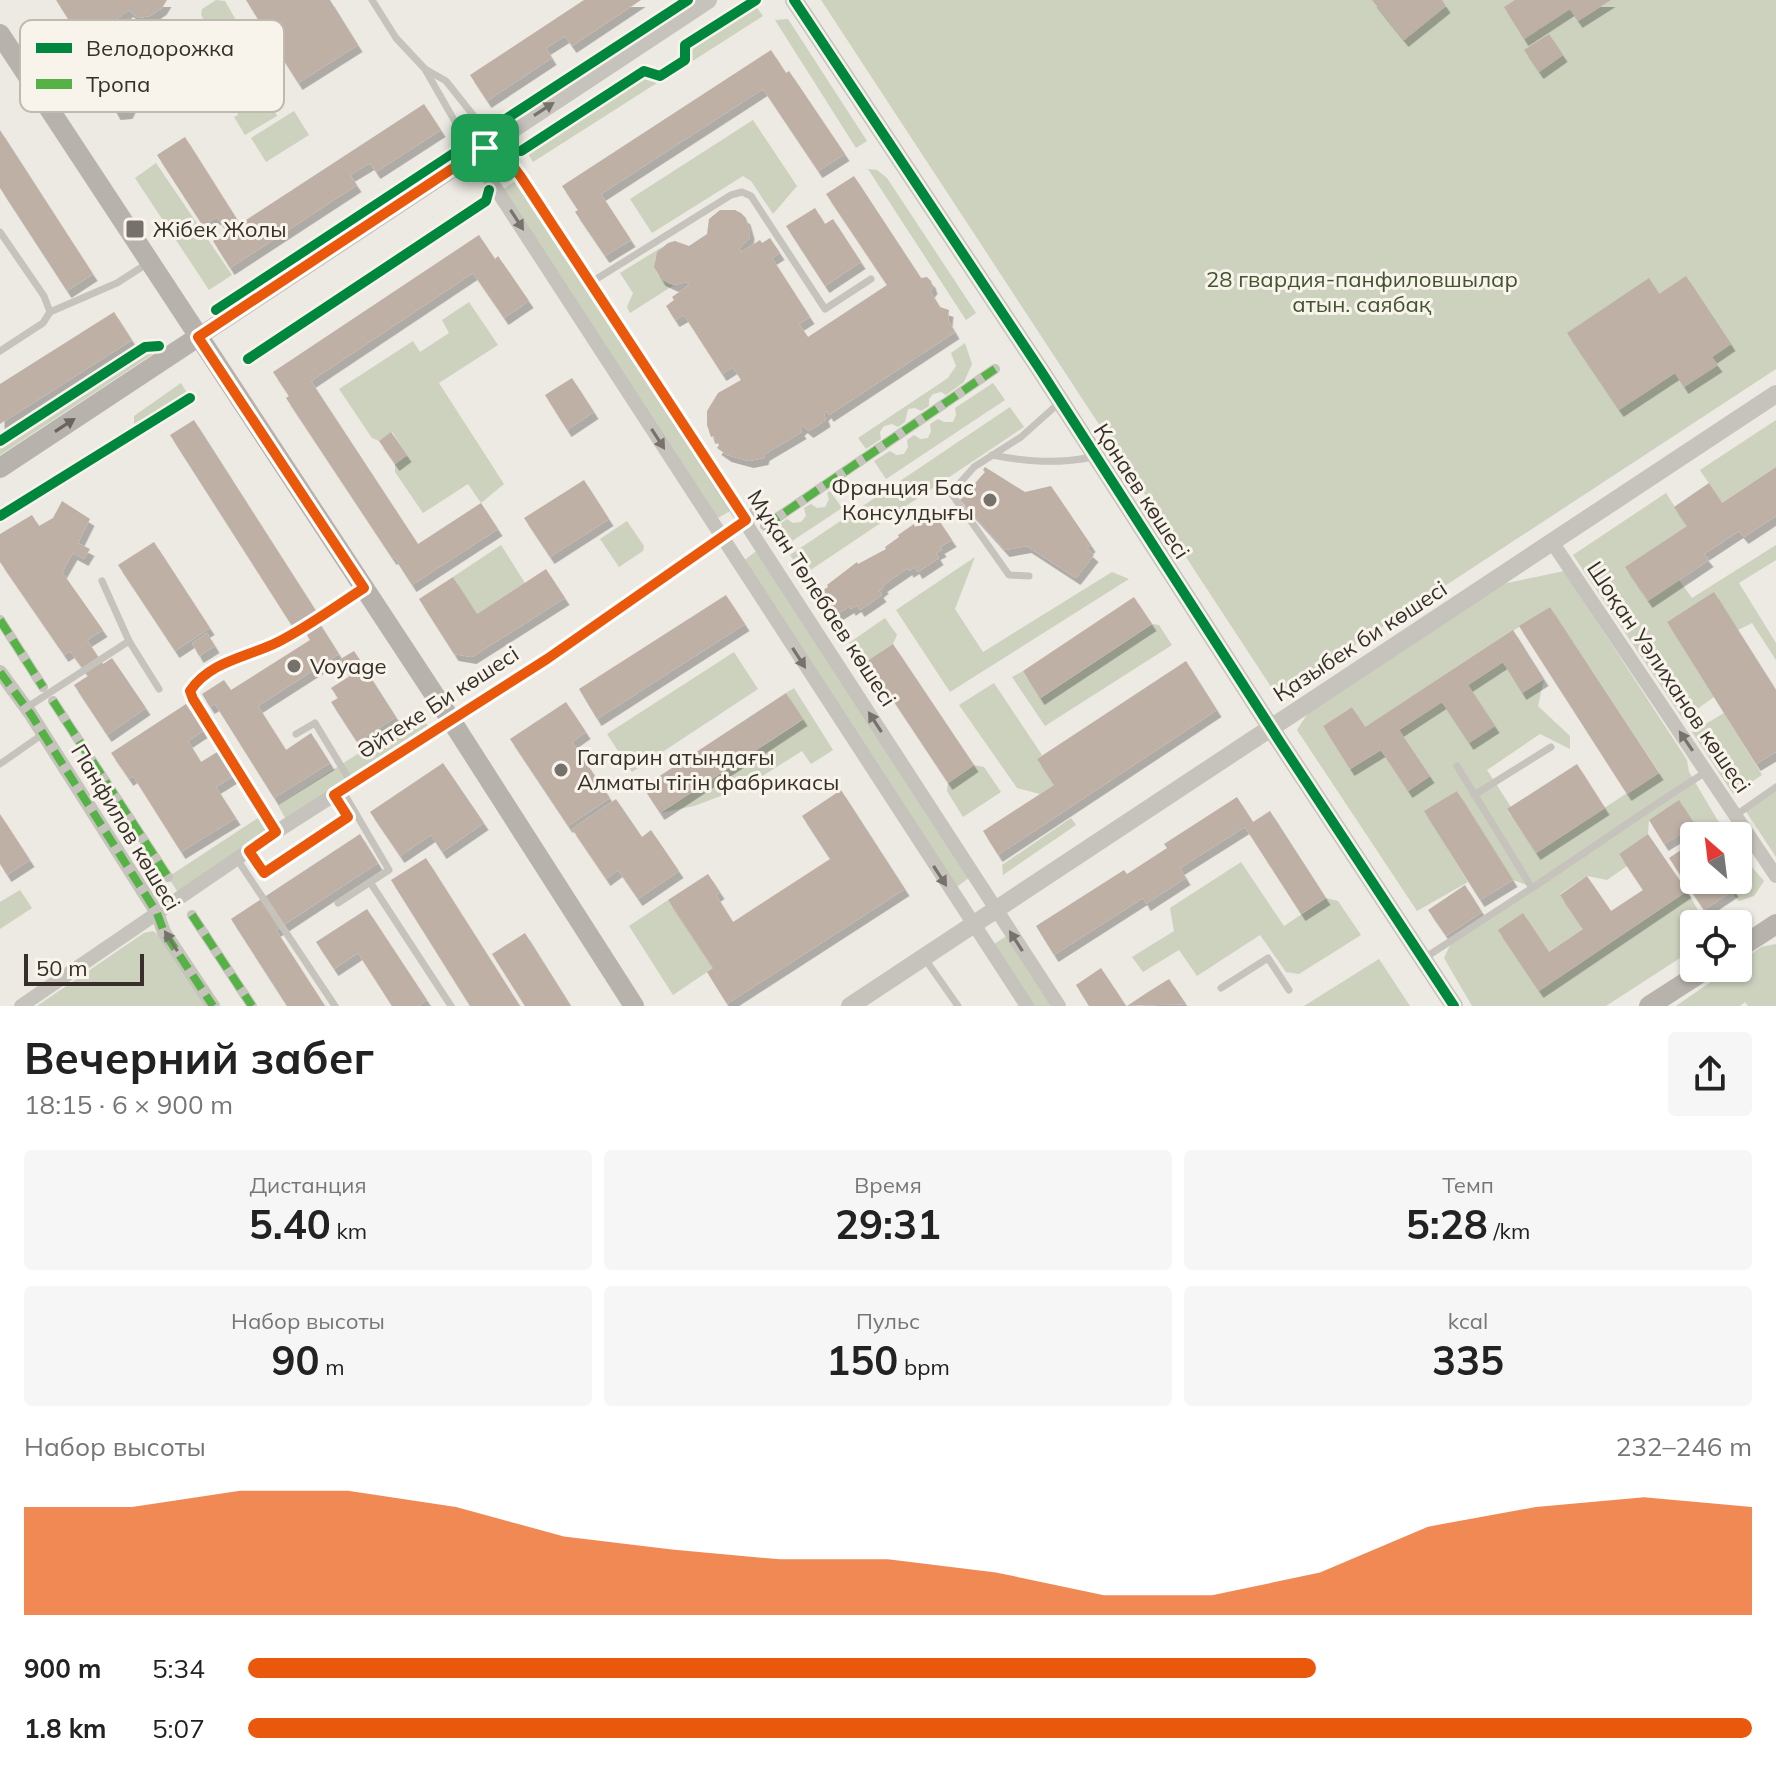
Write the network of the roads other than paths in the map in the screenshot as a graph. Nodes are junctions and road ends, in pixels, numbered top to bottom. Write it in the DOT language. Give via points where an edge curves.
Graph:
graph roads {
  1 [pos="372,0"];
  2 [pos="708,0"];
  3 [pos="794,0"];
  4 [pos="0,34"];
  5 [pos="20,65"];
  6 [pos="425,69"];
  7 [pos="51,112"];
  8 [pos="494,141"];
  9 [pos="474,155"];
  10 [pos="0,232"];
  11 [pos="150,263"];
  12 [pos="871,279"];
  13 [pos="590,283"];
  14 [pos="50,312"];
  15 [pos="198,337"];
  16 [pos="0,351"];
  17 [pos="995,369"];
  18 [pos="1776,394"];
  19 [pos="1060,401"];
  20 [pos="992,455"];
  21 [pos="1095,456"];
  22 [pos="0,468"];
  23 [pos="751,516"];
  24 [pos="765,526"];
  25 [pos="722,538"];
  26 [pos="1552,542"];
  27 [pos="1029,576"];
  28 [pos="102,581"];
  29 [pos="364,588"];
  30 [pos="0,620"];
  31 [pos="129,641"];
  32 [pos="0,672"];
  33 [pos="43,687"];
  34 [pos="159,689"];
  35 [pos="53,701"];
  36 [pos="26,708"];
  37 [pos="451,720"];
  38 [pos="1271,728"];
  39 [pos="43,734"];
  40 [pos="296,734"];
  41 [pos="1551,747"];
  42 [pos="0,764"];
  43 [pos="1457,766"];
  44 [pos="1706,772"];
  45 [pos="1776,787"];
  46 [pos="342,790"];
  47 [pos="1474,795"];
  48 [pos="1736,815"];
  49 [pos="276,832"];
  50 [pos="243,855"];
  51 [pos="1776,876"];
  52 [pos="168,877"];
  53 [pos="370,882"];
  54 [pos="1532,888"];
  55 [pos="338,903"];
  56 [pos="995,910"];
  57 [pos="157,913"];
  58 [pos="192,915"];
  59 [pos="1776,924"];
  60 [pos="972,925"];
  61 [pos="1752,940"];
  62 [pos="923,957"];
  63 [pos="1423,959"];
  64 [pos="1686,982"];
  65 [pos="1221,988"];
  66 [pos="1289,990"];
  67 [pos="21,1006"];
  68 [pos="213,1006"];
  69 [pos="252,1006"];
  70 [pos="335,1006"];
  71 [pos="451,1006"];
  72 [pos="634,1006"];
  73 [pos="850,1006"];
  74 [pos="958,1006"];
  75 [pos="1027,1006"];
  76 [pos="1059,1006"];
  77 [pos="1454,1006"];
  78 [pos="1649,1006"];
  1 -- 6 [label="lane, Мұқан Төлебаев көшесі" via="396,38"];
  8 -- 2 [label="street, one-way"];
  3 -- 19 [label="street, Қонаев көшесі"];
  4 -- 5 [label="main road"];
  6 -- 8 [label="lane, Мұқан Төлебаев көшесі" via="446,81"];
  6 -- 9 [label="lane, Мұқан Төлебаев көшесі"];
  7 -- 11 [label="main road"];
  8 -- 9 [label="street"];
  8 -- 13 [label="street, Мұқан Төлебаев көшесі"];
  9 -- 15 [label="street"];
  9 -- 25 [label="street, Мұқан Төлебаев көшесі, one-way"];
  10 -- 14 [label="lane"];
  11 -- 14 [label="lane"];
  11 -- 15 [label="main road"];
  12 -- 13 [label="lane" via="825,309 751,196 742,192"];
  13 -- 23 [label="street, Мұқан Төлебаев көшесі"];
  14 -- 16 [label="lane" via="43,323"];
  22 -- 15 [label="main road, one-way"];
  15 -- 29 [label="main road"];
  17 -- 24 [label="street"];
  18 -- 26 [label="street, Қазыбек би көшесі"];
  19 -- 20 [label="lane"];
  19 -- 21 [label="street, Қонаев көшесі"];
  20 -- 21 [label="lane" via="1038,463"];
  20 -- 27 [label="lane" via="951,493 1009,575"];
  21 -- 38 [label="street, Қонаев көшесі"];
  23 -- 25 [label="street, Әйтеке Би көшесі"];
  56 -- 23 [label="street, Мұқан Төлебаев көшесі, one-way"];
  25 -- 37 [label="street, Әйтеке Би көшесі"];
  25 -- 60 [label="street, Мұқан Төлебаев көшесі, one-way"];
  26 -- 38 [label="street, Қазыбек би көшесі"];
  44 -- 26 [label="street, Шоқан Уәлиханов көшесі, one-way"];
  28 -- 31 [label="lane"];
  29 -- 37 [label="main road"];
  29 -- 49 [label="lane" via="279,642 214,670 190,691"];
  30 -- 33 [label="street"];
  31 -- 34 [label="lane"];
  31 -- 36 [label="lane"];
  32 -- 36 [label="street, Панфилов көшесі"];
  35 -- 52 [label="street, Панфилов көшесі"];
  36 -- 39 [label="street, Панфилов көшесі"];
  37 -- 46 [label="street, Әйтеке Би көшесі"];
  37 -- 72 [label="main road"];
  38 -- 56 [label="street, Қазыбек би көшесі"];
  38 -- 63 [label="street, Қонаев көшесі"];
  39 -- 42 [label="lane"];
  39 -- 57 [label="street, Панфилов көшесі"];
  40 -- 46 [label="lane" via="315,723"];
  41 -- 47 [label="lane"];
  43 -- 47 [label="lane"];
  44 -- 48 [label="street, Шоқан Уәлиханов көшесі"];
  44 -- 54 [label="lane"];
  45 -- 48 [label="lane"];
  46 -- 49 [label="street, Әйтеке Би көшесі"];
  46 -- 50 [label="lane" via="348,817 264,873"];
  46 -- 53 [label="lane" via="389,870"];
  47 -- 54 [label="lane"];
  48 -- 51 [label="street, Шоқан Уәлиханов көшесі"];
  49 -- 50 [label="street, Әйтеке Би көшесі"];
  50 -- 57 [label="street, Әйтеке Би көшесі"];
  50 -- 70 [label="lane"];
  53 -- 55 [label="lane"];
  53 -- 71 [label="lane"];
  54 -- 63 [label="lane"];
  56 -- 60 [label="street, Қазыбек би көшесі"];
  76 -- 56 [label="street, Мұқан Төлебаев көшесі, one-way"];
  57 -- 67 [label="street, Әйтеке Би көшесі"];
  68 -- 57 [label="street, Панфилов көшесі, one-way"];
  58 -- 69 [label="street, Панфилов көшесі"];
  59 -- 61 [label="main road"];
  60 -- 62 [label="street, Қазыбек би көшесі"];
  60 -- 75 [label="street, Мұқан Төлебаев көшесі"];
  62 -- 73 [label="street, Қазыбек би көшесі"];
  62 -- 74 [label="lane"];
  63 -- 77 [label="street, Қонаев көшесі"];
  64 -- 78 [label="main road"];
  65 -- 66 [label="lane" via="1268,958"];
}
